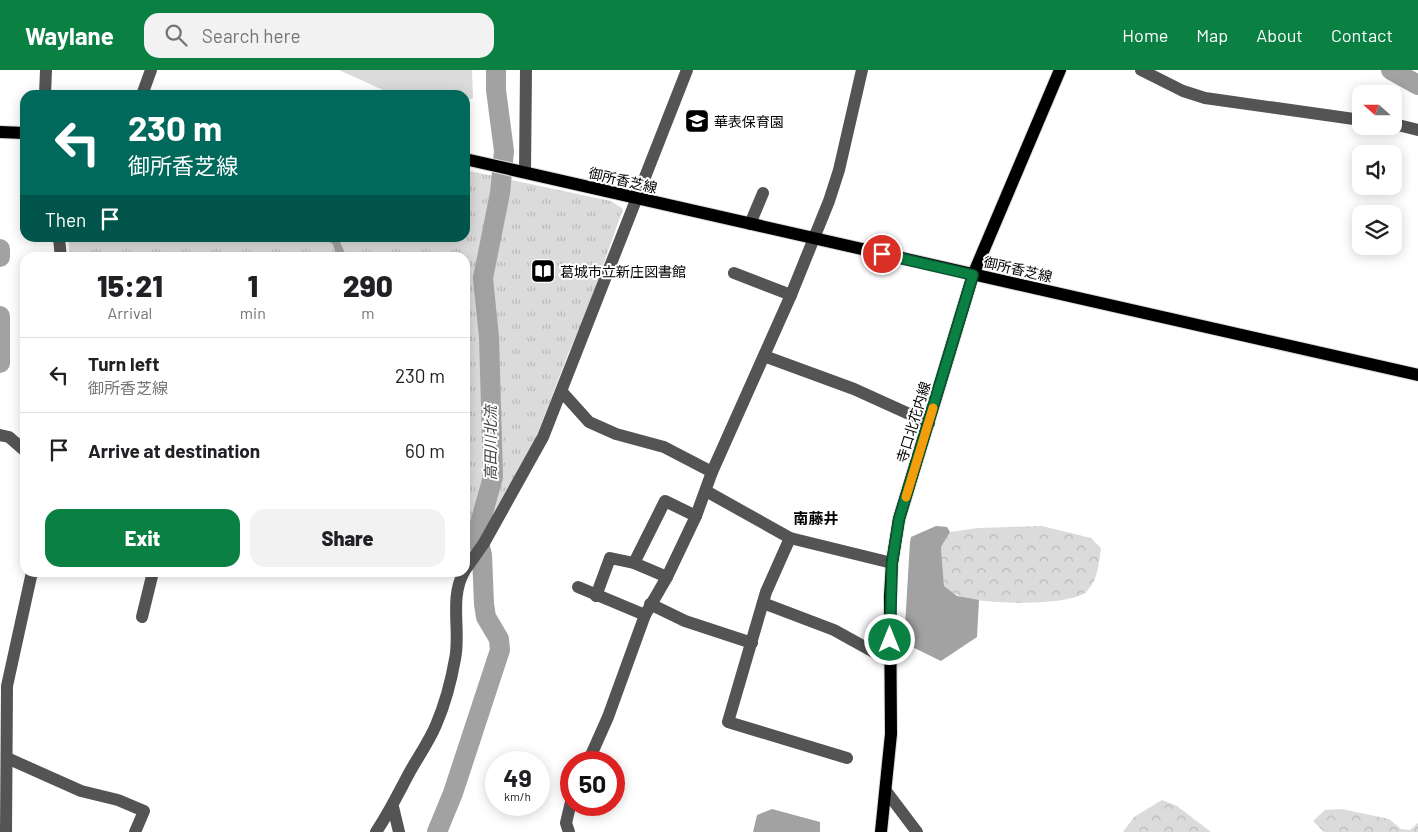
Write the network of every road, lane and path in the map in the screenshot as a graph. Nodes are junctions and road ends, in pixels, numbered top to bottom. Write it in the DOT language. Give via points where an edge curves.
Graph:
graph roads {
  1 [pos="46,70"];
  2 [pos="151,70"];
  3 [pos="526,70"];
  4 [pos="687,70"];
  5 [pos="862,70"];
  6 [pos="1060,70"];
  7 [pos="1141,70"];
  8 [pos="45,90"];
  9 [pos="144,90"];
  10 [pos="1352,119"];
  11 [pos="1402,126"];
  12 [pos="1418,130"];
  13 [pos="0,132"];
  14 [pos="20,132"];
  15 [pos="470,160"];
  16 [pos="525,172"];
  17 [pos="763,193"];
  18 [pos="638,198"];
  19 [pos="750,224"];
  20 [pos="814,238"];
  21 [pos="734,273"];
  22 [pos="973,275"];
  23 [pos="791,295"];
  24 [pos="764,356"];
  25 [pos="1418,375"];
  26 [pos="562,392"];
  27 [pos="929,423"];
  28 [pos="0,435"];
  29 [pos="20,446"];
  30 [pos="712,472"];
  31 [pos="706,491"];
  32 [pos="696,516"];
  33 [pos="790,538"];
  34 [pos="470,562"];
  35 [pos="634,563"];
  36 [pos="892,563"];
  37 [pos="667,576"];
  38 [pos="31,577"];
  39 [pos="152,577"];
  40 [pos="461,577"];
  41 [pos="578,587"];
  42 [pos="596,596"];
  43 [pos="763,603"];
  44 [pos="647,610"];
  45 [pos="142,617"];
  46 [pos="752,643"];
  47 [pos="890,662"];
  48 [pos="593,751"];
  49 [pos="7,758"];
  50 [pos="847,758"];
  51 [pos="886,791"];
  52 [pos="393,807"];
  53 [pos="568,816"];
  54 [pos="6,832"];
  55 [pos="136,832"];
  56 [pos="376,832"];
  57 [pos="399,832"];
  58 [pos="569,832"];
  59 [pos="881,832"];
  60 [pos="916,832"];
  1 -- 8 [label="street"];
  2 -- 9 [label="street"];
  3 -- 16 [label="street"];
  4 -- 18 [label="street"];
  5 -- 20 [label="street" via="834,187"];
  6 -- 22 [label="main road, 寺口北花内線"];
  7 -- 10 [label="street" via="1205,98"];
  11 -- 12 [label="street"];
  13 -- 14 [label="main road"];
  15 -- 16 [label="main road, 御所香芝線"];
  16 -- 18 [label="main road, 御所香芝線"];
  17 -- 19 [label="street"];
  18 -- 19 [label="main road, 御所香芝線"];
  18 -- 26 [label="street"];
  19 -- 20 [label="main road, 御所香芝線"];
  20 -- 22 [label="main road, 御所香芝線"];
  20 -- 23 [label="street"];
  21 -- 23 [label="street"];
  22 -- 25 [label="main road, 御所香芝線"];
  22 -- 27 [label="main road, 寺口北花内線"];
  23 -- 24 [label="street"];
  24 -- 27 [label="street" via="854,389"];
  24 -- 30 [label="street"];
  26 -- 30 [label="street" via="589,422 616,434 664,447"];
  26 -- 34 [label="street" via="543,437"];
  27 -- 36 [label="main road, 寺口北花内線" via="899,519"];
  28 -- 29 [label="street" via="9,437"];
  30 -- 31 [label="street"];
  31 -- 32 [label="street"];
  31 -- 33 [label="street"];
  32 -- 35 [label="street" via="665,501"];
  32 -- 37 [label="street"];
  33 -- 36 [label="street"];
  33 -- 43 [label="street"];
  35 -- 37 [label="street"];
  35 -- 42 [label="street" via="610,558"];
  36 -- 47 [label="main road, 寺口北花内線"];
  37 -- 44 [label="street"];
  38 -- 49 [label="street" via="7,686"];
  39 -- 45 [label="street"];
  40 -- 52 [label="street" via="455,622 456,656 446,700 436,727"];
  41 -- 42 [label="street"];
  42 -- 44 [label="street"];
  43 -- 46 [label="street"];
  43 -- 47 [label="street" via="834,630"];
  44 -- 46 [label="street"];
  44 -- 48 [label="street"];
  46 -- 50 [label="street" via="728,722"];
  47 -- 51 [label="main road, 寺口北花内線" via="891,734"];
  49 -- 54 [label="street"];
  49 -- 55 [label="street" via="81,791 118,800 144,811"];
  51 -- 59 [label="main road, 寺口北花内線"];
  51 -- 60 [label="street"];
  52 -- 56 [label="street"];
  52 -- 57 [label="street"];
  53 -- 58 [label="street"];
}
